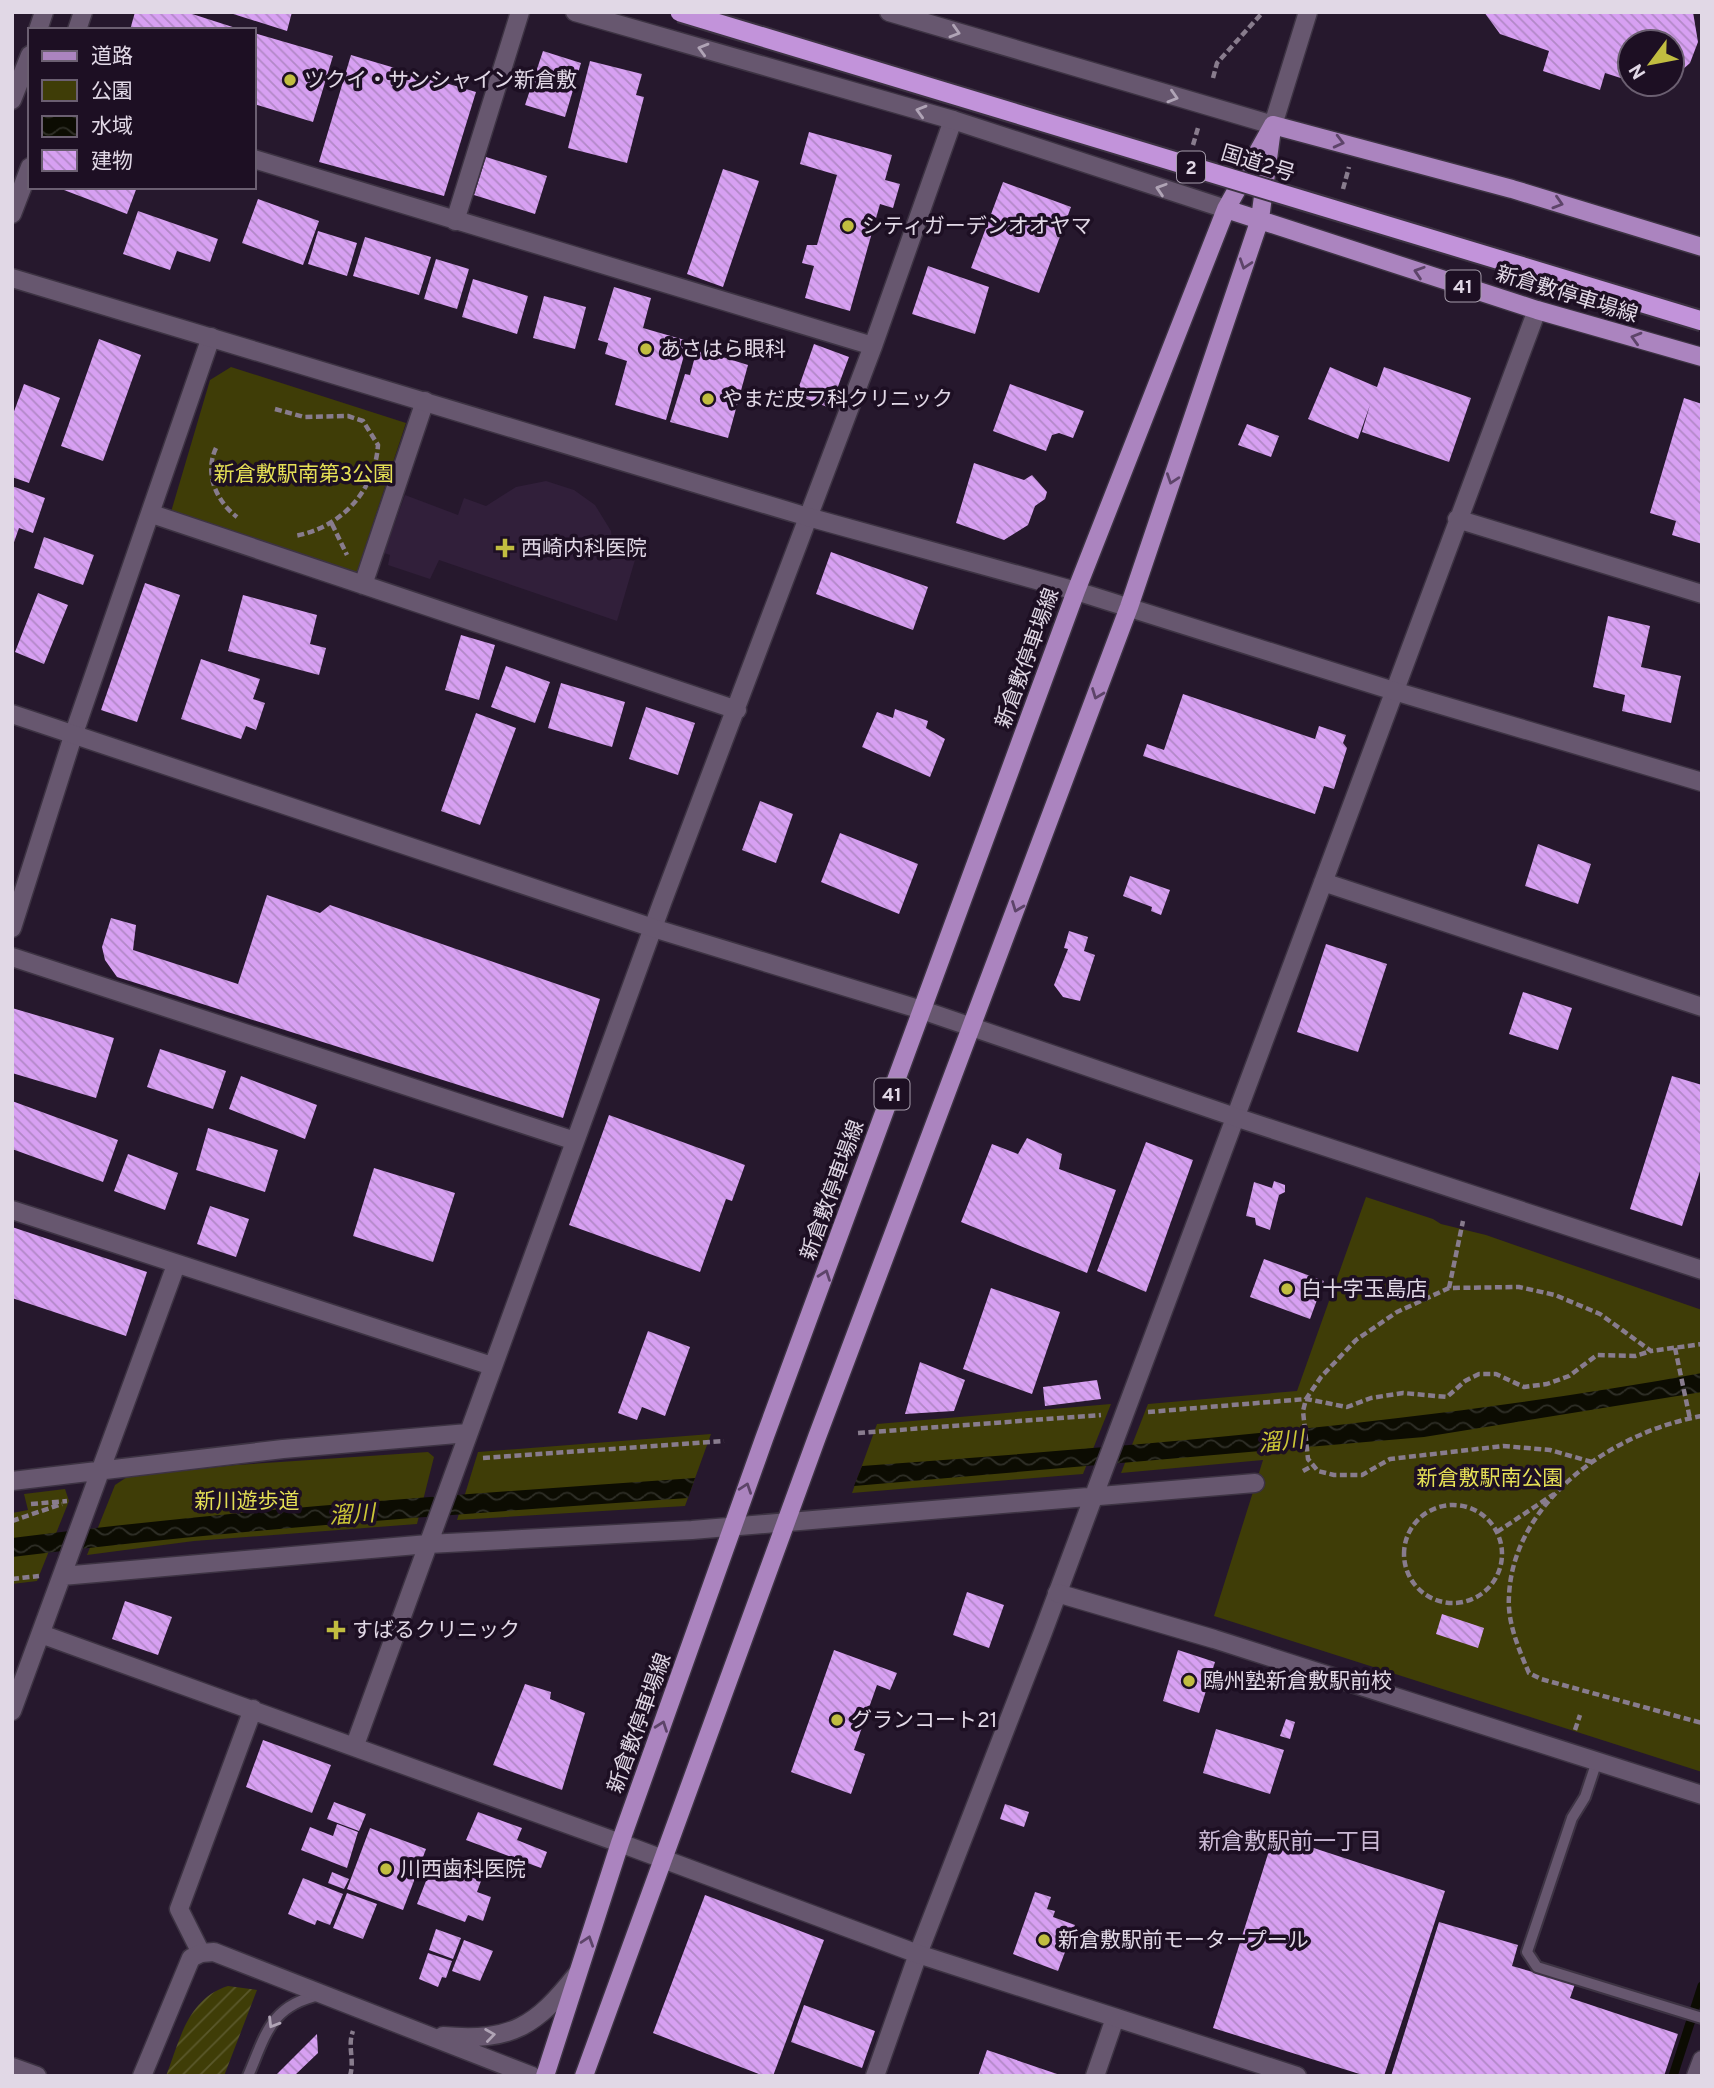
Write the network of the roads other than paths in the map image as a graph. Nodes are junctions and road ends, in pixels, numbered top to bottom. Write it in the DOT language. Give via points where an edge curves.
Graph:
graph roads {
  1 [pos="520,12"];
  2 [pos="575,12"];
  3 [pos="680,12"];
  4 [pos="889,12"];
  5 [pos="1308,12"];
  6 [pos="28,60"];
  7 [pos="14,91"];
  8 [pos="953,120"];
  9 [pos="1273,125"];
  10 [pos="256,160"];
  11 [pos="28,172"];
  12 [pos="1226,209"];
  13 [pos="12,214"];
  14 [pos="1260,219"];
  15 [pos="455,221"];
  16 [pos="1702,247"];
  17 [pos="12,278"];
  18 [pos="1537,310"];
  19 [pos="1702,321"];
  20 [pos="211,337"];
  21 [pos="873,346"];
  22 [pos="1702,357"];
  23 [pos="425,401"];
  24 [pos="152,514"];
  25 [pos="808,517"];
  26 [pos="1457,519"];
  27 [pos="363,585"];
  28 [pos="1076,590"];
  29 [pos="1702,594"];
  30 [pos="1129,607"];
  31 [pos="1394,691"];
  32 [pos="737,710"];
  33 [pos="12,714"];
  34 [pos="73,736"];
  35 [pos="1702,782"];
  36 [pos="1323,882"];
  37 [pos="12,928"];
  38 [pos="653,928"];
  39 [pos="12,957"];
  40 [pos="1702,1007"];
  41 [pos="922,1010"];
  42 [pos="972,1027"];
  43 [pos="1235,1117"];
  44 [pos="575,1141"];
  45 [pos="12,1210"];
  46 [pos="176,1265"];
  47 [pos="1702,1270"];
  48 [pos="492,1366"];
  49 [pos="468,1433"];
  50 [pos="101,1469"];
  51 [pos="12,1481"];
  52 [pos="1255,1483"];
  53 [pos="1094,1495"];
  54 [pos="788,1520"];
  55 [pos="733,1526"];
  56 [pos="428,1544"];
  57 [pos="62,1576"];
  58 [pos="1058,1593"];
  59 [pos="41,1634"];
  60 [pos="253,1709"];
  61 [pos="12,1711"];
  62 [pos="355,1745"];
  63 [pos="1597,1762"];
  64 [pos="1702,1795"];
  65 [pos="620,1843"];
  66 [pos="663,1858"];
  67 [pos="201,1953"];
  68 [pos="918,1954"];
  69 [pos="578,1973"];
  70 [pos="320,1995"];
  71 [pos="1696,2016"];
  72 [pos="1115,2018"];
  73 [pos="422,2034"];
  74 [pos="1702,2060"];
  75 [pos="12,2067"];
  76 [pos="37,2076"];
  77 [pos="142,2076"];
  78 [pos="248,2076"];
  79 [pos="532,2076"];
  80 [pos="545,2076"];
  81 [pos="584,2076"];
  82 [pos="875,2076"];
  83 [pos="1095,2076"];
  84 [pos="1297,2076"];
  85 [pos="1696,2076"];
  1 -- 15 [label="street"];
  8 -- 2 [label="street, one-way"];
  3 -- 19 [label="highway, 国道2号 / 2, bridge"];
  4 -- 9 [label="street, one-way"];
  5 -- 9 [label="street"];
  6 -- 7 [label="street"];
  12 -- 8 [label="street, one-way"];
  8 -- 21 [label="street"];
  9 -- 12 [label="main road, 新倉敷停車場線 / 41"];
  9 -- 14 [label="main road, 41"];
  9 -- 16 [label="main road, one-way" via="1512,189"];
  10 -- 15 [label="street"];
  11 -- 13 [label="street"];
  12 -- 14 [label="main road, 新倉敷停車場線 / 41"];
  12 -- 28 [label="main road, 新倉敷停車場線 / 41"];
  18 -- 14 [label="main road, 新倉敷停車場線 / 41, one-way"];
  14 -- 30 [label="main road, 41, one-way"];
  15 -- 21 [label="street"];
  17 -- 20 [label="street"];
  22 -- 18 [label="main road, 新倉敷停車場線 / 41, one-way"];
  18 -- 26 [label="street"];
  20 -- 23 [label="street"];
  20 -- 24 [label="street"];
  21 -- 25 [label="street"];
  23 -- 25 [label="street"];
  23 -- 27 [label="street"];
  24 -- 27 [label="street"];
  24 -- 34 [label="street"];
  25 -- 28 [label="street"];
  25 -- 32 [label="street"];
  26 -- 29 [label="street"];
  26 -- 31 [label="street"];
  27 -- 32 [label="street"];
  28 -- 30 [label="street"];
  28 -- 41 [label="main road, 新倉敷停車場線 / 41"];
  30 -- 31 [label="street"];
  30 -- 42 [label="main road, 41, one-way"];
  31 -- 35 [label="street"];
  31 -- 36 [label="street"];
  32 -- 38 [label="street"];
  33 -- 34 [label="street"];
  34 -- 37 [label="street"];
  34 -- 38 [label="street"];
  36 -- 40 [label="street"];
  36 -- 43 [label="street"];
  38 -- 41 [label="street"];
  38 -- 44 [label="street"];
  39 -- 44 [label="street"];
  41 -- 42 [label="street"];
  55 -- 41 [label="main road, 新倉敷停車場線 / 41, one-way"];
  42 -- 43 [label="street"];
  42 -- 54 [label="main road, 41"];
  43 -- 47 [label="street"];
  43 -- 53 [label="street"];
  44 -- 48 [label="street"];
  45 -- 46 [label="street"];
  46 -- 48 [label="street"];
  46 -- 50 [label="street"];
  48 -- 49 [label="street"];
  49 -- 50 [label="street"];
  49 -- 56 [label="street"];
  50 -- 51 [label="street"];
  50 -- 57 [label="street"];
  52 -- 53 [label="street"];
  53 -- 54 [label="street"];
  53 -- 58 [label="street"];
  54 -- 55 [label="street"];
  54 -- 66 [label="main road, 41"];
  55 -- 56 [label="street"];
  65 -- 55 [label="main road, 新倉敷停車場線 / 41, one-way"];
  56 -- 57 [label="street"];
  56 -- 62 [label="street"];
  57 -- 59 [label="street"];
  58 -- 63 [label="street"];
  58 -- 68 [label="street"];
  59 -- 60 [label="street"];
  59 -- 61 [label="street"];
  60 -- 62 [label="street"];
  60 -- 67 [label="street" via="179,1909"];
  62 -- 65 [label="street"];
  63 -- 64 [label="street"];
  63 -- 71 [label="lane" via="1572,1818 1527,1952 1537,1966"];
  65 -- 66 [label="street"];
  69 -- 65 [label="main road, 新倉敷停車場線 / 41, one-way"];
  66 -- 68 [label="street"];
  66 -- 81 [label="main road, 41"];
  67 -- 70 [label="street" via="214,1952"];
  67 -- 77 [label="street" via="191,1958 185,1970"];
  68 -- 72 [label="street"];
  68 -- 82 [label="street"];
  73 -- 69 [label="street, one-way" via="470,2038 506,2033 551,2008"];
  69 -- 80 [label="main road, 新倉敷停車場線 / 41"];
  70 -- 73 [label="street"];
  70 -- 78 [label="lane, one-way" via="300,1999 278,2014"];
  72 -- 83 [label="street"];
  72 -- 84 [label="street"];
  73 -- 79 [label="street"];
  74 -- 85 [label="street"];
  75 -- 76 [label="street"];
}
